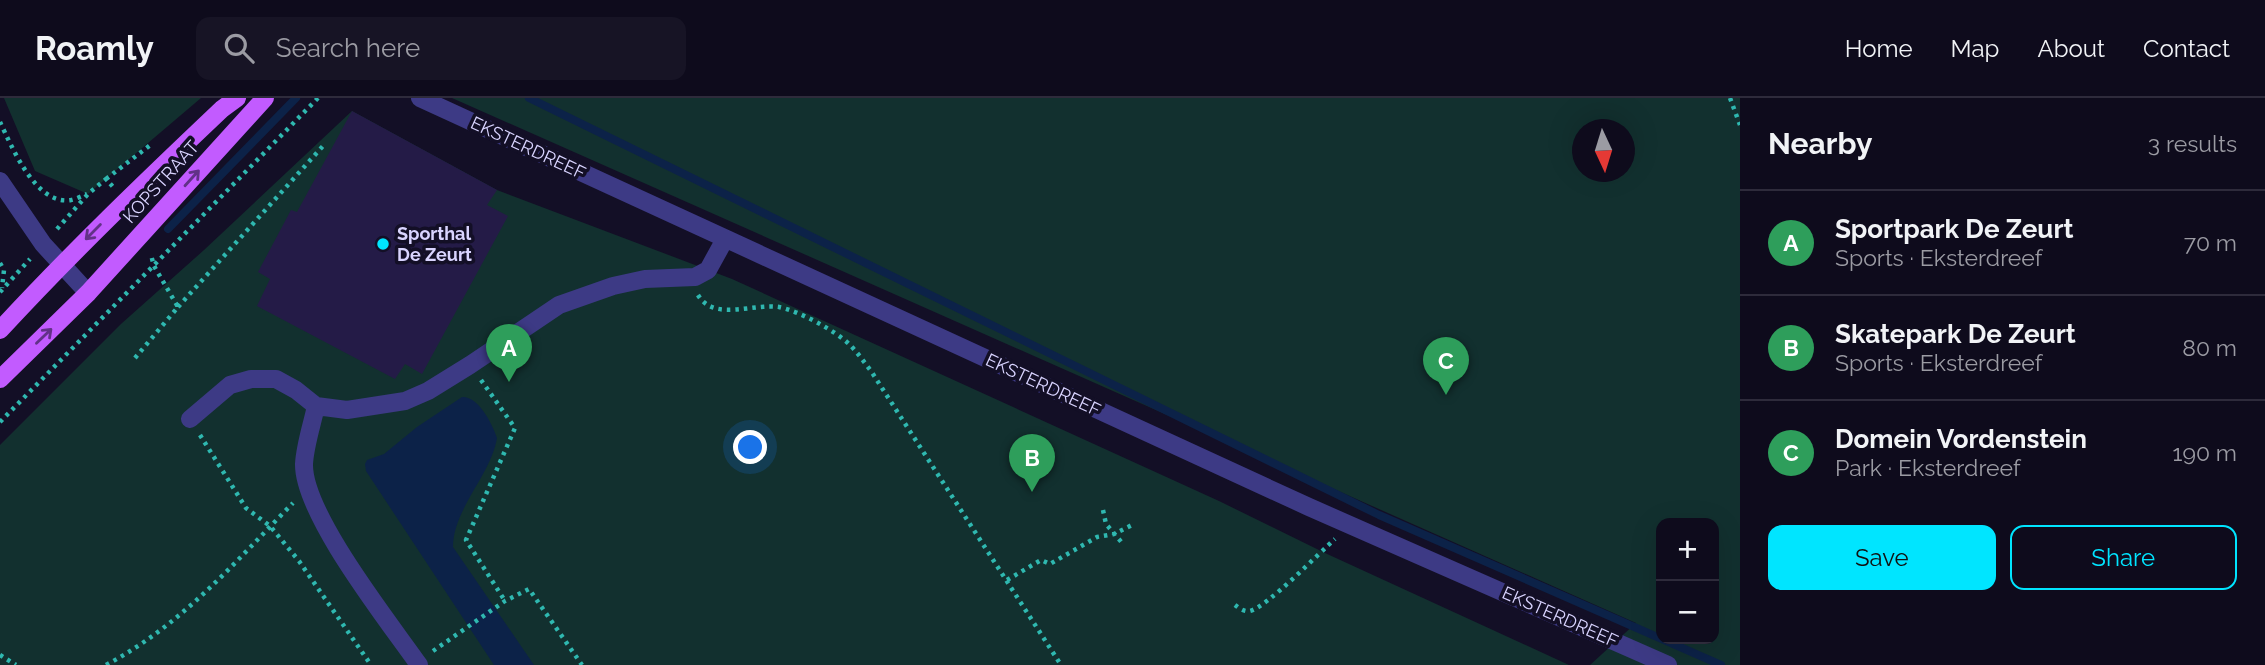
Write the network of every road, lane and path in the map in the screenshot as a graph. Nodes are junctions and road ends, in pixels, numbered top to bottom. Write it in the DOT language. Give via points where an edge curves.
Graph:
graph roads {
  1 [pos="237,98"];
  2 [pos="265,98"];
  3 [pos="318,98"];
  4 [pos="420,98"];
  5 [pos="1730,98"];
  6 [pos="0,122"];
  7 [pos="1740,125"];
  8 [pos="324,146"];
  9 [pos="0,181"];
  10 [pos="88,194"];
  11 [pos="125,200"];
  12 [pos="725,239"];
  13 [pos="43,244"];
  14 [pos="0,263"];
  15 [pos="61,264"];
  16 [pos="154,266"];
  17 [pos="695,277"];
  18 [pos="1,290"];
  19 [pos="88,293"];
  20 [pos="178,307"];
  21 [pos="0,330"];
  22 [pos="135,358"];
  23 [pos="470,365"];
  24 [pos="0,379"];
  25 [pos="316,406"];
  26 [pos="190,419"];
  27 [pos="0,422"];
  28 [pos="308,487"];
  29 [pos="1102,510"];
  30 [pos="1134,524"];
  31 [pos="1351,525"];
  32 [pos="270,526"];
  33 [pos="1114,534"];
  34 [pos="1123,544"];
  35 [pos="1007,580"];
  36 [pos="505,601"];
  37 [pos="1235,605"];
  38 [pos="0,655"];
  39 [pos="418,663"];
  40 [pos="16,665"];
  41 [pos="106,665"];
  42 [pos="371,665"];
  43 [pos="582,665"];
  44 [pos="1060,665"];
  45 [pos="1668,665"];
  1 -- 11 [label="main road, KOPSTRAAT"];
  19 -- 2 [label="main road, KOPSTRAAT, one-way"];
  3 -- 16 [label="path"];
  4 -- 12 [label="street, EKSTERDREEF"];
  5 -- 7 [label="path"];
  6 -- 10 [label="path" via="20,162 47,194 69,201"];
  8 -- 20 [label="path"];
  9 -- 13 [label="street"];
  10 -- 11 [label="path" via="106,179"];
  10 -- 13 [label="path"];
  11 -- 15 [label="main road, KOPSTRAAT, one-way"];
  12 -- 17 [label="street" via="708,270"];
  12 -- 31 [label="street, EKSTERDREEF"];
  13 -- 15 [label="street"];
  13 -- 18 [label="path"];
  14 -- 18 [label="path" via="4,270"];
  15 -- 19 [label="street"];
  15 -- 21 [label="main road, KOPSTRAAT"];
  16 -- 20 [label="path"];
  16 -- 27 [label="path"];
  17 -- 23 [label="street" via="645,279 586,294 559,305"];
  17 -- 35 [label="path" via="698,297 707,305 723,310 780,307 849,344"];
  24 -- 19 [label="main road, KOPSTRAAT, one-way"];
  20 -- 22 [label="path"];
  23 -- 25 [label="street" via="405,401 347,410"];
  23 -- 36 [label="path" via="515,428 466,540"];
  25 -- 26 [label="street" via="276,379 251,379 230,386"];
  25 -- 28 [label="street" via="304,466"];
  26 -- 32 [label="path" via="246,508"];
  28 -- 32 [label="path"];
  28 -- 39 [label="street" via="331,538"];
  29 -- 33 [label="path"];
  30 -- 33 [label="path"];
  31 -- 37 [label="path" via="1269,599 1251,611"];
  31 -- 45 [label="street, EKSTERDREEF"];
  32 -- 41 [label="path" via="184,613"];
  32 -- 42 [label="path"];
  33 -- 34 [label="path"];
  33 -- 35 [label="path" via="1097,537 1050,564 1041,560"];
  35 -- 44 [label="path"];
  36 -- 39 [label="path"];
  36 -- 43 [label="path" via="529,589"];
  38 -- 40 [label="path"];
}
